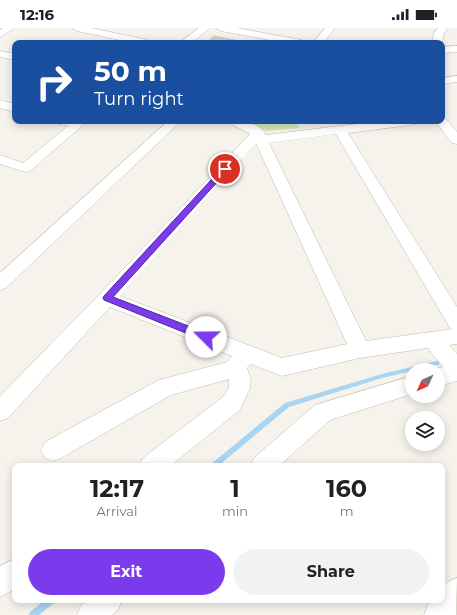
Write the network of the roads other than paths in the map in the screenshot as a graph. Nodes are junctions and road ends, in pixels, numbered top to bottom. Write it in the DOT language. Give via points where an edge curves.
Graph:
graph roads {
  1 [pos="10,28"];
  2 [pos="77,28"];
  3 [pos="205,28"];
  4 [pos="221,28"];
  5 [pos="330,28"];
  6 [pos="443,28"];
  7 [pos="260,31"];
  8 [pos="0,34"];
  9 [pos="134,40"];
  10 [pos="188,40"];
  11 [pos="292,40"];
  12 [pos="320,40"];
  13 [pos="438,40"];
  14 [pos="457,49"];
  15 [pos="445,50"];
  16 [pos="0,54"];
  17 [pos="12,56"];
  18 [pos="457,79"];
  19 [pos="445,80"];
  20 [pos="0,104"];
  21 [pos="12,107"];
  22 [pos="445,120"];
  23 [pos="78,124"];
  24 [pos="172,124"];
  25 [pos="240,124"];
  26 [pos="387,124"];
  27 [pos="340,130"];
  28 [pos="259,137"];
  29 [pos="457,140"];
  30 [pos="0,159"];
  31 [pos="0,283"];
  32 [pos="107,298"];
  33 [pos="457,323"];
  34 [pos="457,336"];
  35 [pos="433,340"];
  36 [pos="360,350"];
  37 [pos="243,361"];
  38 [pos="457,370"];
  39 [pos="445,375"];
  40 [pos="405,387"];
  41 [pos="0,411"];
  42 [pos="53,450"];
  43 [pos="155,463"];
  44 [pos="265,463"];
  45 [pos="12,574"];
  46 [pos="0,584"];
  47 [pos="457,592"];
  48 [pos="105,603"];
  49 [pos="91,615"];
  50 [pos="438,615"];
  1 -- 8 [label="street"];
  2 -- 9 [label="street"];
  3 -- 10 [label="street"];
  4 -- 7 [label="street"];
  5 -- 12 [label="street"];
  6 -- 13 [label="street"];
  7 -- 11 [label="street"];
  14 -- 15 [label="street"];
  16 -- 17 [label="street"];
  18 -- 19 [label="street"];
  20 -- 21 [label="street"];
  22 -- 29 [label="street"];
  23 -- 30 [label="street" via="25,168"];
  24 -- 31 [label="street"];
  25 -- 28 [label="street"];
  26 -- 27 [label="street"];
  27 -- 28 [label="street"];
  27 -- 33 [label="street"];
  28 -- 32 [label="street"];
  28 -- 36 [label="street"];
  32 -- 37 [label="street"];
  32 -- 41 [label="street"];
  34 -- 35 [label="street"];
  35 -- 36 [label="street"];
  35 -- 38 [label="street"];
  36 -- 37 [label="street" via="282,367"];
  37 -- 42 [label="street" via="166,387"];
  37 -- 43 [label="street" via="242,382 232,403"];
  38 -- 39 [label="street"];
  40 -- 44 [label="street" via="323,412"];
  45 -- 46 [label="street"];
  47 -- 50 [label="street"];
  48 -- 49 [label="street"];
}
